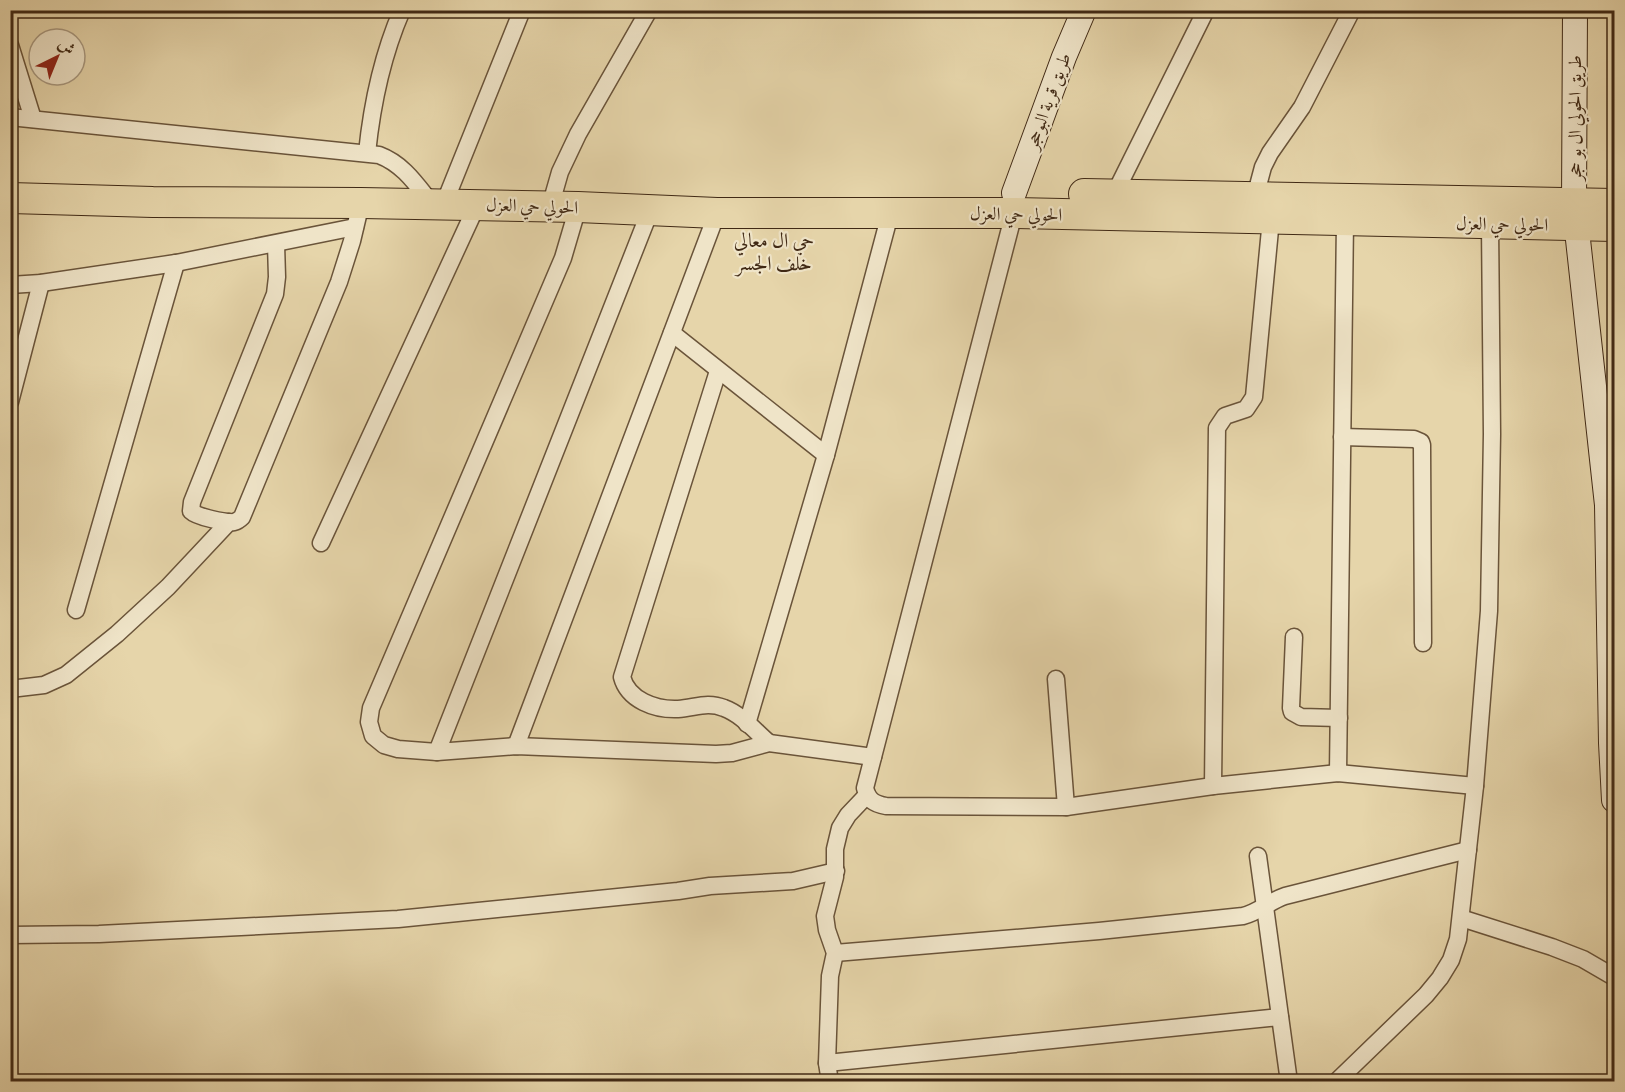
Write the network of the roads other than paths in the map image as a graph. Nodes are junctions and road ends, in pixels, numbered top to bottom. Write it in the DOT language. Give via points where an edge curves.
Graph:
graph roads {
  1 [pos="402,10"];
  2 [pos="522,10"];
  3 [pos="649,10"];
  4 [pos="1084,10"];
  5 [pos="1206,10"];
  6 [pos="1352,10"];
  7 [pos="1575,10"];
  8 [pos="10,45"];
  9 [pos="10,117"];
  10 [pos="33,119"];
  11 [pos="367,153"];
  12 [pos="1114,195"];
  13 [pos="10,198"];
  14 [pos="566,200"];
  15 [pos="1014,203"];
  16 [pos="438,204"];
  17 [pos="1614,204"];
  18 [pos="477,205"];
  19 [pos="1263,208"];
  20 [pos="650,211"];
  21 [pos="717,213"];
  22 [pos="890,214"];
  23 [pos="1575,214"];
  24 [pos="358,215"];
  25 [pos="1345,221"];
  26 [pos="1490,224"];
  27 [pos="1614,226"];
  28 [pos="276,244"];
  29 [pos="176,263"];
  30 [pos="41,283"];
  31 [pos="10,285"];
  32 [pos="672,333"];
  33 [pos="718,371"];
  34 [pos="10,402"];
  35 [pos="1342,437"];
  36 [pos="826,455"];
  37 [pos="229,522"];
  38 [pos="321,543"];
  39 [pos="76,610"];
  40 [pos="1612,636"];
  41 [pos="1294,637"];
  42 [pos="1423,643"];
  43 [pos="1056,679"];
  44 [pos="10,689"];
  45 [pos="1339,718"];
  46 [pos="747,724"];
  47 [pos="1612,731"];
  48 [pos="769,742"];
  49 [pos="516,746"];
  50 [pos="437,752"];
  51 [pos="873,757"];
  52 [pos="1338,773"];
  53 [pos="1213,786"];
  54 [pos="1475,786"];
  55 [pos="867,795"];
  56 [pos="1614,800"];
  57 [pos="1066,807"];
  58 [pos="1468,850"];
  59 [pos="1258,856"];
  60 [pos="836,872"];
  61 [pos="1263,907"];
  62 [pos="1461,918"];
  63 [pos="10,935"];
  64 [pos="835,953"];
  65 [pos="1614,977"];
  66 [pos="1281,1017"];
  67 [pos="827,1063"];
  68 [pos="1340,1080"];
  69 [pos="830,1082"];
  70 [pos="1289,1082"];
  1 -- 11 [label="street" via="377,85"];
  2 -- 16 [label="street"];
  3 -- 14 [label="street" via="572,144 560,172"];
  4 -- 15 [label="street, طريق قرية البوحجر"];
  5 -- 12 [label="street"];
  6 -- 19 [label="street" via="1306,100 1263,167"];
  7 -- 23 [label="street, طريق الحولي ال بو حجر"];
  8 -- 10 [label="street"];
  9 -- 10 [label="street"];
  10 -- 11 [label="street"];
  11 -- 16 [label="street" via="399,165"];
  12 -- 15 [label="highway, الحولي حي العزل"];
  12 -- 19 [label="highway, الحولي حي العزل"];
  13 -- 24 [label="highway, الحولي حي العزل"];
  14 -- 15 [label="highway, الحولي حي العزل"];
  14 -- 18 [label="highway, الحولي حي العزل" via="497,197"];
  14 -- 20 [label="highway, الحولي حي العزل"];
  14 -- 50 [label="street" via="563,258 371,708 373,736 384,745"];
  15 -- 19 [label="highway, الحولي حي العزل"];
  15 -- 22 [label="highway, الحولي حي العزل"];
  15 -- 51 [label="street"];
  16 -- 18 [label="highway, الحولي حي العزل"];
  16 -- 24 [label="highway, الحولي حي العزل"];
  17 -- 23 [label="highway, الحولي حي العزل"];
  18 -- 38 [label="street"];
  19 -- 23 [label="highway, الحولي حي العزل"];
  19 -- 25 [label="highway, الحولي حي العزل"];
  19 -- 53 [label="street" via="1254,397 1246,409 1225,416 1217,428"];
  20 -- 21 [label="highway, الحولي حي العزل"];
  20 -- 50 [label="street"];
  21 -- 22 [label="highway, الحولي حي العزل"];
  21 -- 32 [label="street"];
  22 -- 36 [label="street"];
  23 -- 26 [label="highway, الحولي حي العزل"];
  23 -- 27 [label="highway, الحولي حي العزل"];
  23 -- 40 [label="street, طريق الحولي ال بو حجر" via="1607,505"];
  24 -- 28 [label="street"];
  24 -- 37 [label="street" via="339,282 244,512 239,520"];
  25 -- 26 [label="highway, الحولي حي العزل"];
  25 -- 35 [label="street"];
  26 -- 54 [label="street" via="1492,527"];
  28 -- 29 [label="street"];
  28 -- 37 [label="street" via="277,277 272,302 190,507 194,514"];
  29 -- 30 [label="street"];
  29 -- 39 [label="street"];
  30 -- 31 [label="street"];
  30 -- 34 [label="street"];
  32 -- 33 [label="street"];
  32 -- 49 [label="street"];
  33 -- 36 [label="street"];
  33 -- 46 [label="street" via="622,677 631,695 654,706 676,709 716,705"];
  35 -- 42 [label="street" via="1421,442"];
  35 -- 45 [label="street"];
  36 -- 46 [label="street"];
  37 -- 44 [label="street" via="168,587 66,675 44,685"];
  40 -- 47 [label="street, طريق الحولي ال بو حجر"];
  41 -- 45 [label="street" via="1292,712 1301,717"];
  43 -- 57 [label="street"];
  45 -- 52 [label="street"];
  46 -- 48 [label="street"];
  47 -- 56 [label="street, طريق الحولي ال بو حجر"];
  48 -- 49 [label="street" via="716,754"];
  48 -- 51 [label="street"];
  49 -- 50 [label="street"];
  51 -- 55 [label="street" via="865,788"];
  52 -- 53 [label="street"];
  52 -- 54 [label="street"];
  53 -- 57 [label="street"];
  54 -- 58 [label="street"];
  55 -- 57 [label="street" via="871,802 886,806"];
  55 -- 60 [label="street" via="840,828 835,849"];
  58 -- 61 [label="street" via="1285,896"];
  58 -- 62 [label="street"];
  59 -- 61 [label="street"];
  60 -- 63 [label="street" via="793,881 398,919"];
  60 -- 64 [label="street" via="825,922"];
  61 -- 64 [label="street" via="1251,914 1099,931"];
  61 -- 66 [label="street"];
  62 -- 65 [label="street" via="1552,947"];
  62 -- 68 [label="street" via="1451,960 1440,978"];
  64 -- 67 [label="street" via="830,976"];
  66 -- 67 [label="street"];
  66 -- 70 [label="street"];
  67 -- 69 [label="street"];
}
